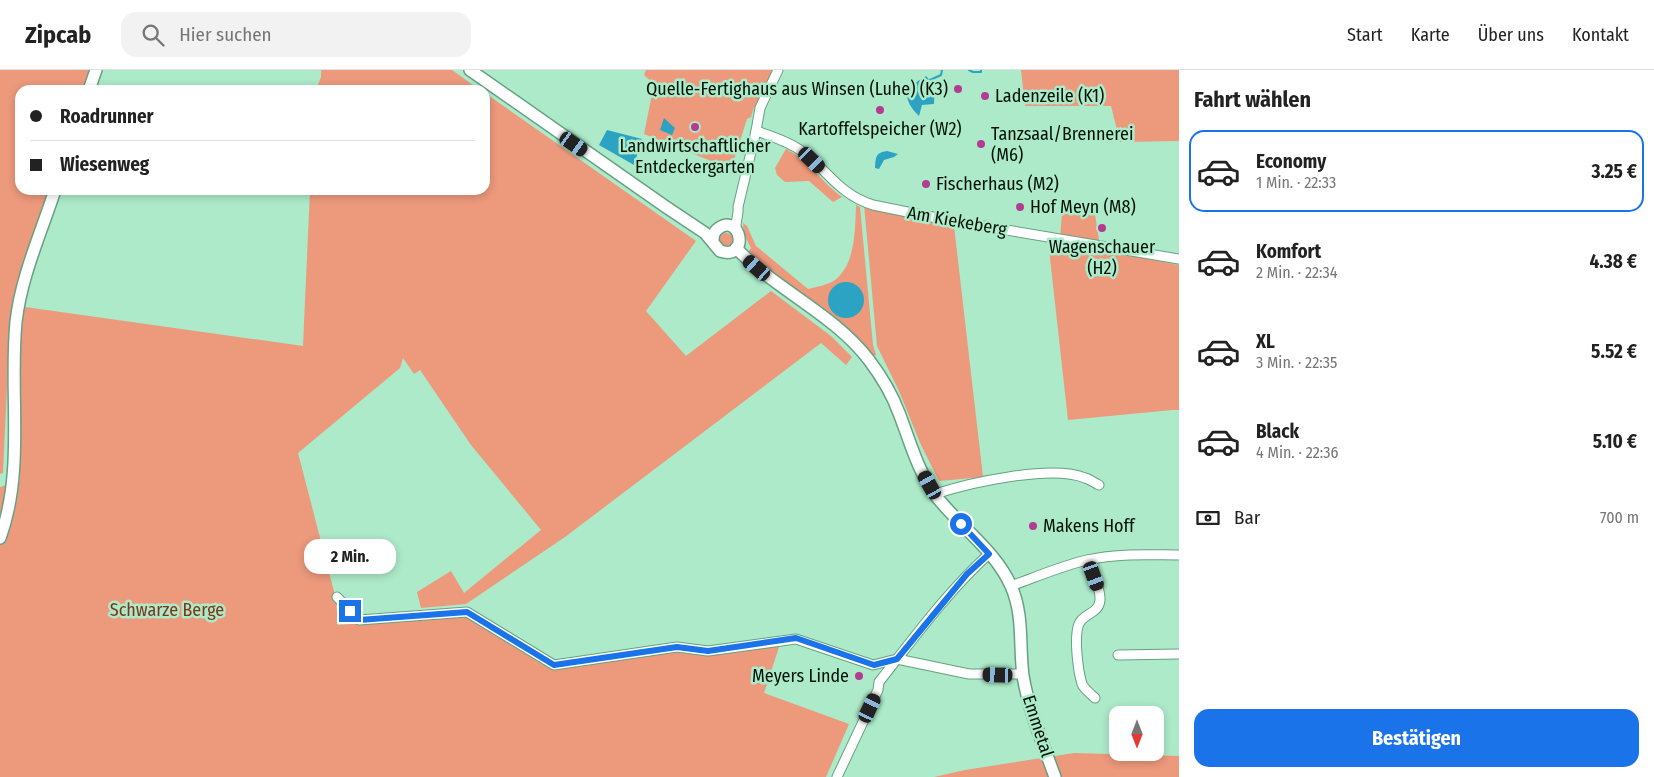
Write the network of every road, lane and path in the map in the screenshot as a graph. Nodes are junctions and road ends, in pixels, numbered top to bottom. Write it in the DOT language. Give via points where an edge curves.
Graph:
graph roads {
  1 [pos="96,70"];
  2 [pos="470,70"];
  3 [pos="778,70"];
  4 [pos="91,85"];
  5 [pos="756,131"];
  6 [pos="53,195"];
  7 [pos="738,206"];
  8 [pos="676,215"];
  9 [pos="722,227"];
  10 [pos="736,230"];
  11 [pos="713,242"];
  12 [pos="736,248"];
  13 [pos="1179,259"];
  14 [pos="1099,485"];
  15 [pos="935,494"];
  16 [pos="0,538"];
  17 [pos="989,554"];
  18 [pos="1179,555"];
  19 [pos="1088,560"];
  20 [pos="1011,586"];
  21 [pos="337,597"];
  22 [pos="1179,654"];
  23 [pos="1118,655"];
  24 [pos="897,659"];
  25 [pos="1023,674"];
  26 [pos="1095,698"];
  27 [pos="837,777"];
  28 [pos="1055,777"];
  1 -- 4 [label="main road"];
  2 -- 8 [label="main road"];
  3 -- 5 [label="street" via="760,108"];
  5 -- 7 [label="street"];
  5 -- 13 [label="street, Am Kiekeberg" via="802,151 844,191 862,202 947,220"];
  6 -- 16 [label="main road" via="19,303 14,349 13,480 9,511"];
  7 -- 9 [label="street"];
  7 -- 10 [label="street"];
  8 -- 9 [label="main road" via="708,228"];
  8 -- 11 [label="main road" via="707,234"];
  9 -- 10 [label="main road" via="730,226"];
  9 -- 11 [label="main road" via="713,235"];
  10 -- 12 [label="main road" via="740,239"];
  11 -- 12 [label="main road" via="722,252"];
  12 -- 15 [label="main road, Emmetal" via="768,277 831,323 868,359 893,399 921,469"];
  14 -- 15 [label="street" via="1073,475 1031,474"];
  15 -- 17 [label="main road, Emmetal"];
  17 -- 20 [label="main road, Emmetal"];
  17 -- 24 [label="street" via="967,574"];
  18 -- 19 [label="street" via="1108,556"];
  19 -- 20 [label="street"];
  19 -- 26 [label="street" via="1101,598 1096,611 1080,623 1077,655 1082,685"];
  20 -- 25 [label="main road, Emmetal" via="1021,628"];
  21 -- 24 [label="street" via="359,620 467,612 554,665 677,647 708,651 796,638 874,665"];
  22 -- 23 [label="street"];
  24 -- 25 [label="street" via="969,674"];
  24 -- 27 [label="street" via="879,682"];
  25 -- 28 [label="main road, Emmetal" via="1032,712"];
}
